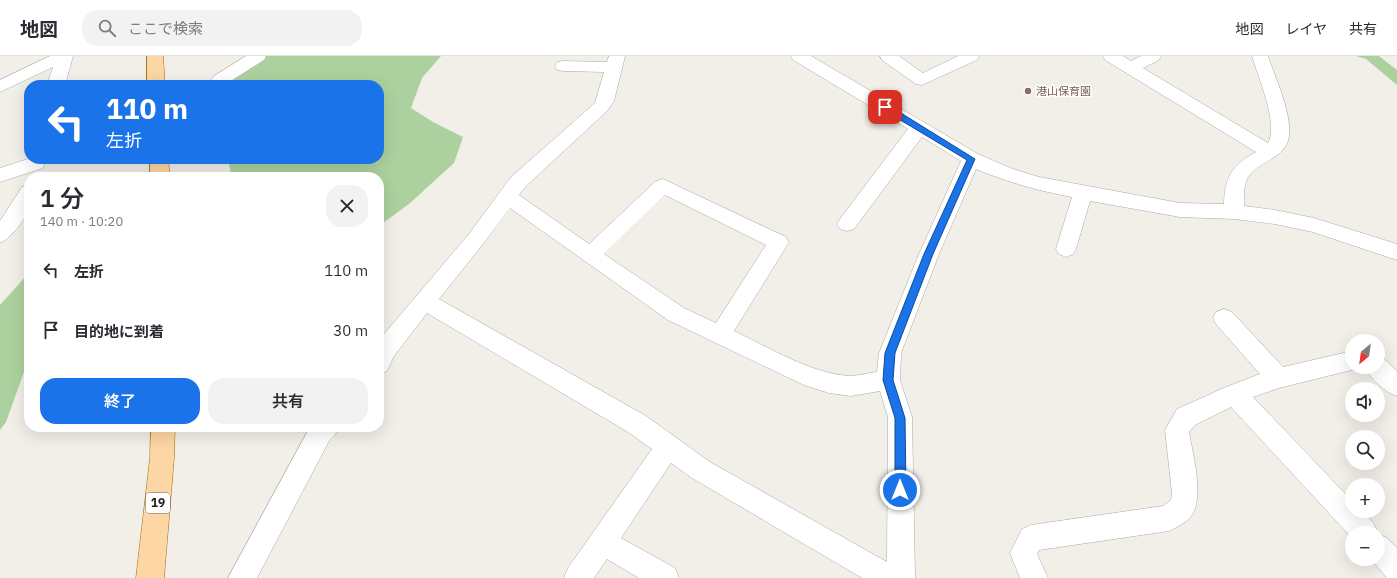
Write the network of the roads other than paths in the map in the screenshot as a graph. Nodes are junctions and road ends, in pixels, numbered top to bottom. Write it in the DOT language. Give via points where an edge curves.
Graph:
graph roads {
  1 [pos="64,56"];
  2 [pos="155,56"];
  3 [pos="258,56"];
  4 [pos="799,56"];
  5 [pos="888,56"];
  6 [pos="971,56"];
  7 [pos="1111,56"];
  8 [pos="1153,56"];
  9 [pos="1260,56"];
  10 [pos="616,62"];
  11 [pos="563,65"];
  12 [pos="1131,68"];
  13 [pos="57,80"];
  14 [pos="156,80"];
  15 [pos="220,80"];
  16 [pos="0,87"];
  17 [pos="919,128"];
  18 [pos="1269,152"];
  19 [pos="971,159"];
  20 [pos="35,166"];
  21 [pos="0,175"];
  22 [pos="1082,193"];
  23 [pos="508,196"];
  24 [pos="24,200"];
  25 [pos="1234,212"];
  26 [pos="847,224"];
  27 [pos="0,235"];
  28 [pos="1066,249"];
  29 [pos="1397,252"];
  30 [pos="590,256"];
  31 [pos="424,301"];
  32 [pos="1224,318"];
  33 [pos="720,335"];
  34 [pos="384,351"];
  35 [pos="1345,363"];
  36 [pos="1384,374"];
  37 [pos="1278,378"];
  38 [pos="888,380"];
  39 [pos="1397,386"];
  40 [pos="1234,394"];
  41 [pos="163,432"];
  42 [pos="322,432"];
  43 [pos="668,446"];
  44 [pos="1357,526"];
  45 [pos="602,542"];
  46 [pos="1385,555"];
  47 [pos="1397,568"];
  48 [pos="150,578"];
  49 [pos="242,578"];
  50 [pos="578,578"];
  51 [pos="665,578"];
  52 [pos="888,578"];
  53 [pos="901,578"];
  54 [pos="1034,578"];
  1 -- 13 [label="street"];
  1 -- 16 [label="street"];
  2 -- 14 [label="main road"];
  3 -- 15 [label="street"];
  4 -- 17 [label="street"];
  5 -- 6 [label="street" via="922,80"];
  7 -- 12 [label="street"];
  8 -- 12 [label="street"];
  9 -- 18 [label="street" via="1279,118 1280,137 1275,148"];
  10 -- 11 [label="street"];
  10 -- 23 [label="street" via="601,107 518,182"];
  12 -- 18 [label="street"];
  17 -- 19 [label="street"];
  17 -- 26 [label="street"];
  18 -- 25 [label="street" via="1242,171 1233,193"];
  19 -- 22 [label="street" via="1038,184"];
  19 -- 38 [label="street" via="929,254 890,353"];
  20 -- 21 [label="street"];
  22 -- 25 [label="street" via="1180,210"];
  22 -- 28 [label="street"];
  23 -- 30 [label="street"];
  23 -- 31 [label="street"];
  24 -- 27 [label="street"];
  25 -- 29 [label="street" via="1314,225"];
  30 -- 33 [label="street" via="676,314"];
  30 -- 33 [label="street" via="663,186 779,242"];
  31 -- 34 [label="street"];
  31 -- 43 [label="street" via="637,424"];
  32 -- 37 [label="street"];
  33 -- 38 [label="street" via="804,375 829,383 851,386"];
  35 -- 37 [label="street"];
  36 -- 39 [label="street"];
  37 -- 40 [label="street"];
  38 -- 53 [label="street" via="900,418"];
  40 -- 44 [label="street"];
  40 -- 54 [label="street" via="1186,417 1177,430 1185,493 1182,507 1169,518 1032,538 1023,553"];
  41 -- 48 [label="main road, 19"];
  42 -- 49 [label="street"];
  43 -- 45 [label="street"];
  43 -- 52 [label="street" via="701,470"];
  45 -- 50 [label="street"];
  45 -- 51 [label="street"];
  46 -- 47 [label="street"];
}
